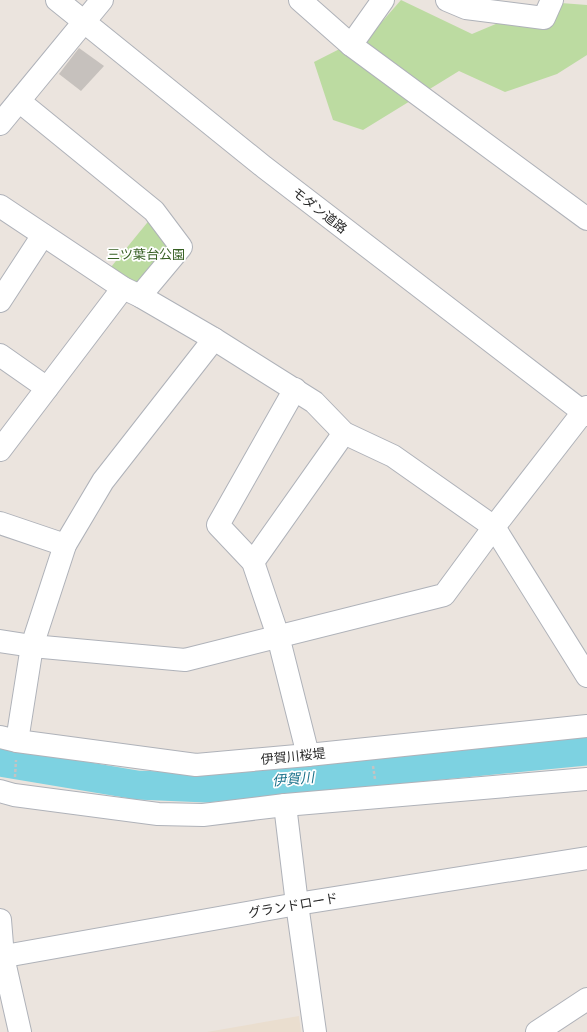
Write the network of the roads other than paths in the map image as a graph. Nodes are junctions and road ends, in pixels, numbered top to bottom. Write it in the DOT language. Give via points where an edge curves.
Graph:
graph roads {
  1 [pos="58,0"];
  2 [pos="102,0"];
  3 [pos="300,0"];
  4 [pos="383,0"];
  5 [pos="447,0"];
  6 [pos="552,0"];
  7 [pos="84,22"];
  8 [pos="350,45"];
  9 [pos="19,101"];
  10 [pos="0,124"];
  11 [pos="0,206"];
  12 [pos="587,219"];
  13 [pos="43,235"];
  14 [pos="132,292"];
  15 [pos="0,301"];
  16 [pos="214,339"];
  17 [pos="0,355"];
  18 [pos="46,388"];
  19 [pos="294,389"];
  20 [pos="586,412"];
  21 [pos="344,433"];
  22 [pos="0,450"];
  23 [pos="0,523"];
  24 [pos="494,527"];
  25 [pos="65,545"];
  26 [pos="253,562"];
  27 [pos="278,636"];
  28 [pos="0,641"];
  29 [pos="32,646"];
  30 [pos="587,676"];
  31 [pos="587,726"];
  32 [pos="9,739"];
  33 [pos="308,755"];
  34 [pos="587,778"];
  35 [pos="7,793"];
  36 [pos="285,805"];
  37 [pos="587,858"];
  38 [pos="297,904"];
  39 [pos="0,920"];
  40 [pos="2,957"];
  41 [pos="587,999"];
  42 [pos="20,1032"];
  43 [pos="315,1032"];
  44 [pos="537,1032"];
  1 -- 7 [label="street, モダン道路"];
  2 -- 7 [label="street"];
  3 -- 8 [label="street"];
  4 -- 8 [label="street"];
  5 -- 6 [label="street" via="466,8 544,18"];
  7 -- 9 [label="street"];
  7 -- 20 [label="street, モダン道路" via="264,167"];
  8 -- 12 [label="street"];
  9 -- 10 [label="street"];
  9 -- 14 [label="street" via="154,211 181,247"];
  11 -- 13 [label="street"];
  13 -- 14 [label="street"];
  13 -- 15 [label="street"];
  14 -- 16 [label="street"];
  14 -- 18 [label="street"];
  16 -- 19 [label="street"];
  16 -- 25 [label="street" via="103,481"];
  17 -- 18 [label="street"];
  18 -- 22 [label="street"];
  19 -- 21 [label="street" via="314,402"];
  19 -- 26 [label="street" via="218,525"];
  20 -- 24 [label="street"];
  21 -- 24 [label="street" via="393,456"];
  21 -- 26 [label="street"];
  23 -- 25 [label="street"];
  24 -- 27 [label="street" via="444,595"];
  24 -- 30 [label="street"];
  25 -- 29 [label="street"];
  26 -- 27 [label="street"];
  27 -- 29 [label="street" via="185,660"];
  27 -- 33 [label="street"];
  28 -- 29 [label="street"];
  29 -- 32 [label="street"];
  31 -- 33 [label="street, 伊賀川桜堤"];
  32 -- 33 [label="street, 伊賀川桜堤" via="196,765"];
  34 -- 36 [label="street"];
  35 -- 36 [label="street" via="158,814 203,815"];
  36 -- 38 [label="street"];
  37 -- 38 [label="street, グランドロード"];
  38 -- 40 [label="street, グランドロード"];
  38 -- 43 [label="street"];
  39 -- 40 [label="street"];
  40 -- 42 [label="street"];
  41 -- 44 [label="street"];
}
